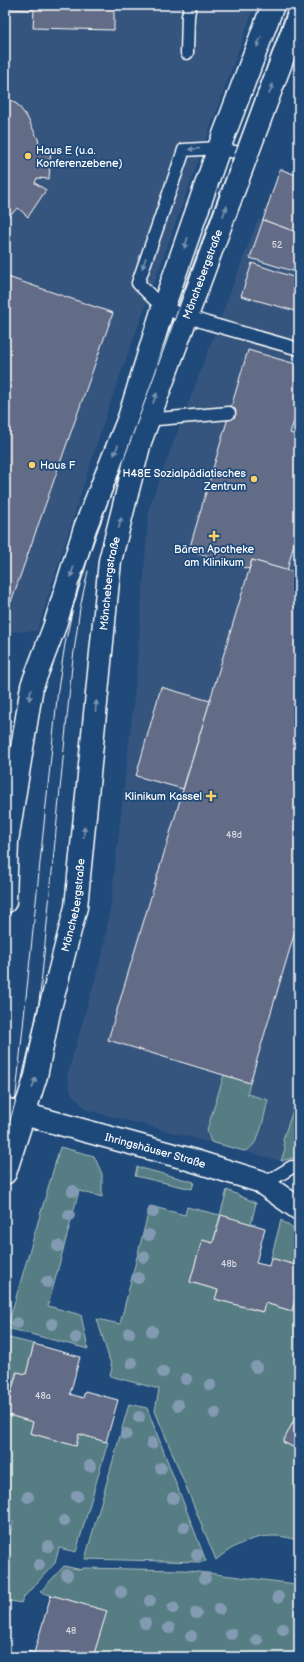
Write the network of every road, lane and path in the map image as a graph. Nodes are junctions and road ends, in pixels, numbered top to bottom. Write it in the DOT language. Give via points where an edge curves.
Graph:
graph roads {
  1 [pos="190,5"];
  2 [pos="273,5"];
  3 [pos="299,14"];
  4 [pos="187,53"];
  5 [pos="219,148"];
  6 [pos="246,155"];
  7 [pos="163,308"];
  8 [pos="186,317"];
  9 [pos="299,350"];
  10 [pos="229,413"];
  11 [pos="138,419"];
  12 [pos="5,902"];
  13 [pos="14,1112"];
  14 [pos="299,1167"];
  15 [pos="5,1173"];
  16 [pos="264,1184"];
  17 [pos="299,1209"];
  1 -- 4 [label="lane"];
  2 -- 5 [label="street, Mönchebergstraße, one-way"];
  6 -- 3 [label="street, Mönchebergstraße, one-way"];
  5 -- 6 [label="lane"];
  5 -- 7 [label="street, Mönchebergstraße, one-way"];
  5 -- 7 [label="lane, one-way" via="184,150 158,224 138,283"];
  8 -- 6 [label="street, Mönchebergstraße, one-way"];
  7 -- 8 [label="lane"];
  7 -- 11 [label="street, Mönchebergstraße"];
  8 -- 9 [label="lane"];
  11 -- 8 [label="street, Mönchebergstraße, one-way"];
  10 -- 11 [label="lane"];
  11 -- 12 [label="street, Mönchebergstraße, one-way" via="85,528 54,628 32,686 7,841"];
  13 -- 11 [label="street, Mönchebergstraße, one-way" via="36,1076 76,907 110,561"];
  13 -- 15 [label="street, Mönchebergstraße"];
  13 -- 16 [label="street, Ihringshäuser Straße" via="185,1158"];
  14 -- 16 [label="lane" via="292,1167"];
  16 -- 17 [label="street, Ihringshäuser Straße"];
}
